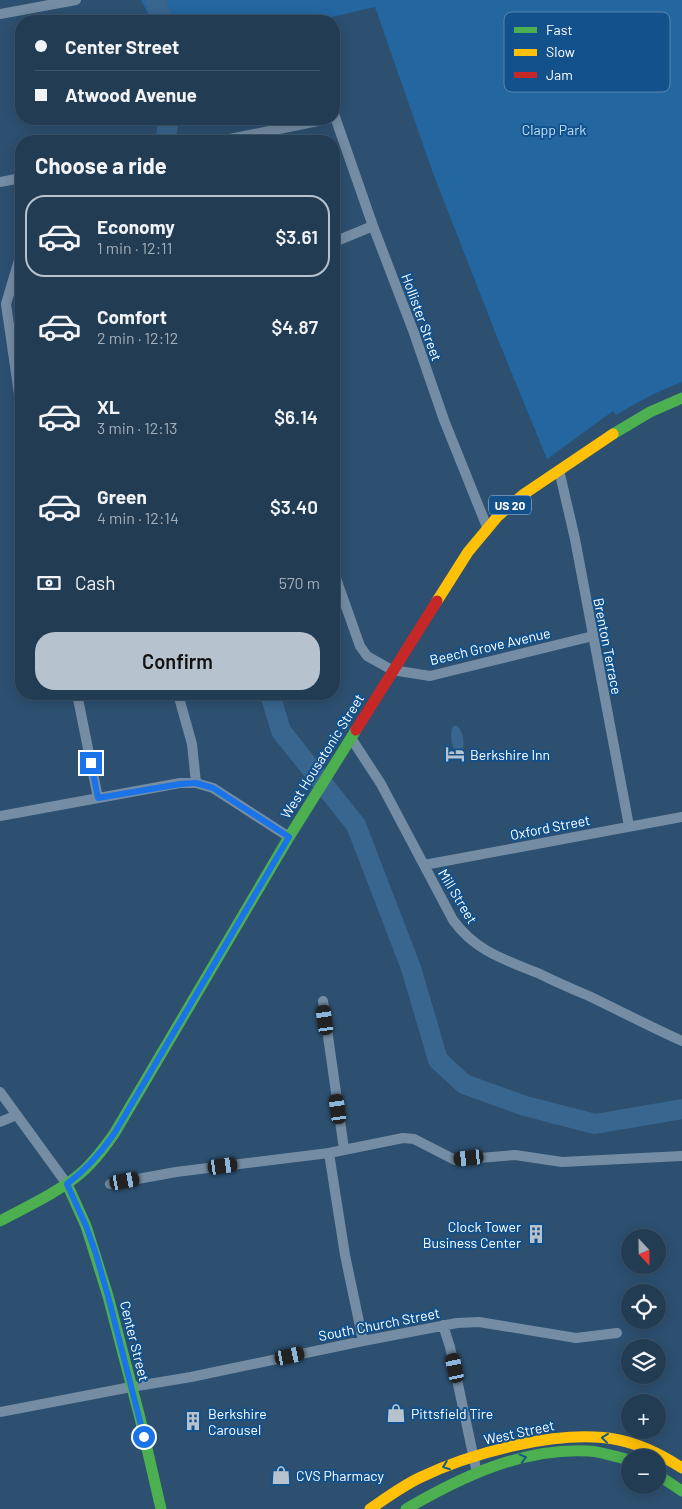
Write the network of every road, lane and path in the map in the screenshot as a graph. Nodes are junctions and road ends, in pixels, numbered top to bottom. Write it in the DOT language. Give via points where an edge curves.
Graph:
graph roads {
  1 [pos="76,0"];
  2 [pos="0,14"];
  3 [pos="295,125"];
  4 [pos="248,135"];
  5 [pos="340,136"];
  6 [pos="15,179"];
  7 [pos="0,182"];
  8 [pos="373,226"];
  9 [pos="340,240"];
  10 [pos="15,273"];
  11 [pos="15,366"];
  12 [pos="682,398"];
  13 [pos="559,470"];
  14 [pos="487,527"];
  15 [pos="340,590"];
  16 [pos="593,636"];
  17 [pos="392,670"];
  18 [pos="77,700"];
  19 [pos="180,700"];
  20 [pos="351,738"];
  21 [pos="196,783"];
  22 [pos="98,798"];
  23 [pos="0,816"];
  24 [pos="682,817"];
  25 [pos="628,826"];
  26 [pos="289,837"];
  27 [pos="424,865"];
  28 [pos="323,1001"];
  29 [pos="682,1042"];
  30 [pos="0,1092"];
  31 [pos="17,1115"];
  32 [pos="0,1122"];
  33 [pos="344,1149"];
  34 [pos="329,1152"];
  35 [pos="682,1156"];
  36 [pos="67,1184"];
  37 [pos="110,1184"];
  38 [pos="0,1221"];
  39 [pos="443,1326"];
  40 [pos="617,1333"];
  41 [pos="362,1341"];
  42 [pos="131,1387"];
  43 [pos="0,1412"];
  44 [pos="473,1457"];
  45 [pos="621,1458"];
  46 [pos="682,1468"];
  47 [pos="477,1473"];
  48 [pos="666,1480"];
  49 [pos="682,1491"];
  50 [pos="161,1509"];
  51 [pos="370,1509"];
  52 [pos="406,1509"];
  1 -- 2 [label="street"];
  3 -- 4 [label="street"];
  5 -- 8 [label="street, Hollister Street"];
  6 -- 7 [label="street"];
  8 -- 9 [label="street"];
  8 -- 14 [label="street, Hollister Street"];
  10 -- 11 [label="street" via="6,304"];
  12 -- 13 [label="main road, West Housatonic Street / US 20" via="629,423"];
  13 -- 14 [label="main road, West Housatonic Street / US 20" via="501,512"];
  13 -- 16 [label="street, Brenton Terrace"];
  14 -- 17 [label="main road, West Housatonic Street / US 20"];
  15 -- 17 [label="street" via="360,646 367,656"];
  16 -- 17 [label="street, Beech Grove Avenue" via="430,676"];
  16 -- 25 [label="street, Brenton Terrace"];
  17 -- 20 [label="main road, West Housatonic Street / US 20"];
  18 -- 22 [label="street"];
  19 -- 21 [label="street" via="192,744"];
  20 -- 26 [label="main road, West Housatonic Street / US 20"];
  20 -- 27 [label="street, Mill Street" via="381,784"];
  21 -- 22 [label="street"];
  21 -- 26 [label="street" via="213,788"];
  22 -- 23 [label="street"];
  24 -- 25 [label="street, Oxford Street"];
  25 -- 27 [label="street, Oxford Street"];
  26 -- 36 [label="main road, West Housatonic Street / US 20" via="114,1134 100,1154"];
  27 -- 29 [label="street, Mill Street" via="453,920 476,944 496,957 592,998"];
  28 -- 33 [label="street"];
  30 -- 31 [label="street"];
  31 -- 32 [label="street"];
  31 -- 36 [label="street"];
  33 -- 34 [label="street"];
  33 -- 35 [label="street" via="403,1138 414,1139 455,1160 515,1155 562,1162"];
  34 -- 37 [label="street"];
  34 -- 41 [label="street"];
  36 -- 38 [label="main road, West Housatonic Street / US 20"];
  36 -- 42 [label="main road, Center Street" via="95,1251"];
  39 -- 40 [label="street, South Church Street" via="478,1322 576,1338"];
  39 -- 41 [label="street, South Church Street"];
  39 -- 44 [label="street"];
  41 -- 42 [label="street, South Church Street" via="191,1378"];
  42 -- 43 [label="street, South Church Street"];
  42 -- 50 [label="main road, Center Street"];
  46 -- 44 [label="main road, West Street, one-way" via="633,1443 597,1437 550,1439"];
  44 -- 47 [label="street"];
  44 -- 51 [label="main road, West Street, one-way" via="411,1482"];
  47 -- 45 [label="main road, West Street, one-way" via="511,1461 564,1451 588,1451"];
  47 -- 52 [label="main road, West Street"];
  48 -- 49 [label="main road"];
}
